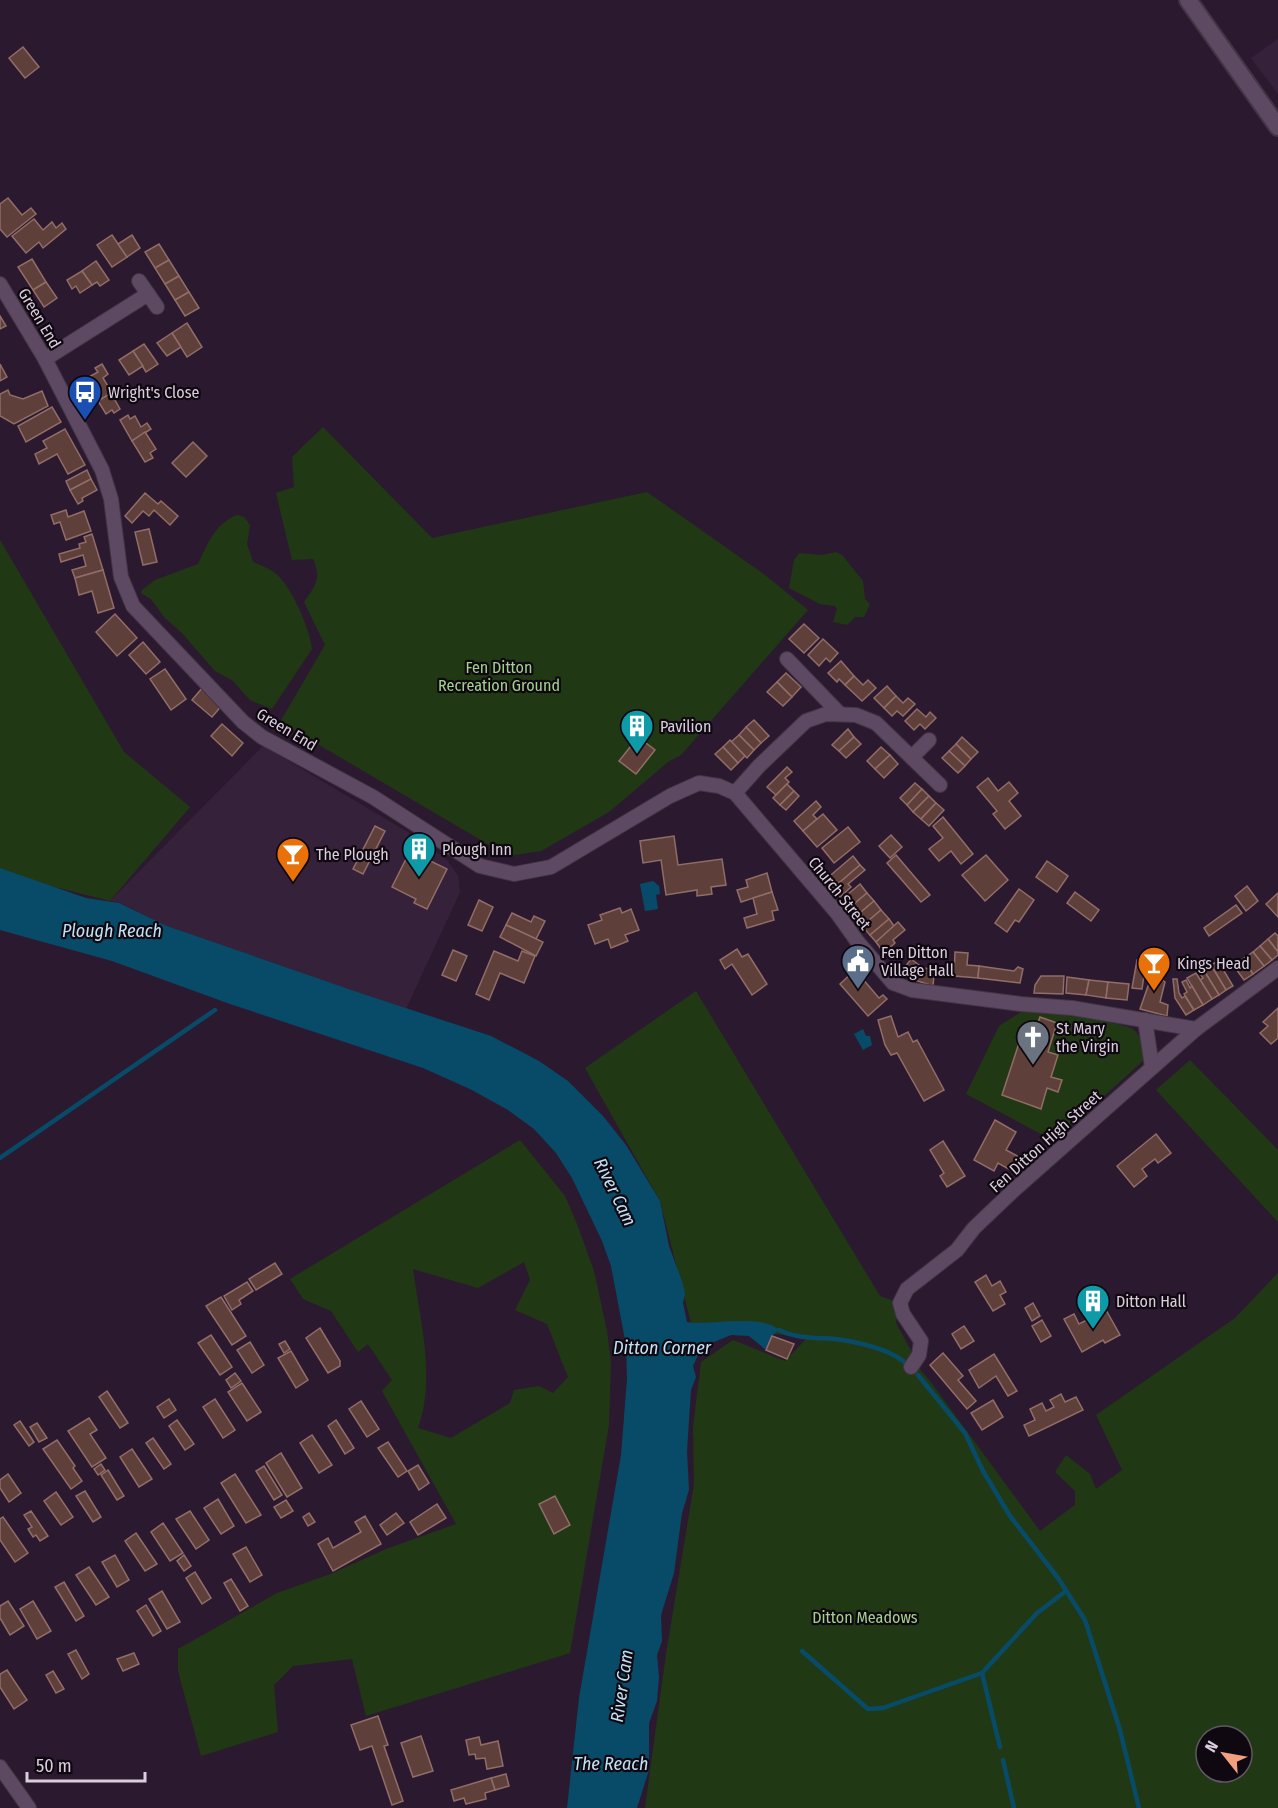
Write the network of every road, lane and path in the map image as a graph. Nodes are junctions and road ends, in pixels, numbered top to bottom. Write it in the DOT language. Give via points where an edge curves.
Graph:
graph roads {
  1 [pos="1188,0"];
  2 [pos="1278,127"];
  3 [pos="139,281"];
  4 [pos="0,284"];
  5 [pos="148,294"];
  6 [pos="157,307"];
  7 [pos="45,359"];
  8 [pos="787,659"];
  9 [pos="840,714"];
  10 [pos="929,740"];
  11 [pos="912,757"];
  12 [pos="940,785"];
  13 [pos="735,793"];
  14 [pos="1278,968"];
  15 [pos="1145,1020"];
  16 [pos="1196,1029"];
  17 [pos="1152,1067"];
  18 [pos="911,1367"];
  19 [pos="0,1767"];
  20 [pos="29,1808"];
  1 -- 2 [label="main road"];
  3 -- 5 [label="street"];
  4 -- 7 [label="street, Green End"];
  5 -- 6 [label="street"];
  5 -- 7 [label="street"];
  7 -- 13 [label="street, Green End" via="102,470 111,499 121,577 133,606 243,722 262,737 373,797 480,866 514,874 551,867 670,796 699,783"];
  8 -- 9 [label="street"];
  9 -- 11 [label="street" via="876,723"];
  9 -- 13 [label="street" via="806,721"];
  10 -- 11 [label="street"];
  11 -- 12 [label="street"];
  13 -- 15 [label="street, Church Street" via="893,983 912,990"];
  14 -- 16 [label="street, Fen Ditton High Street"];
  15 -- 16 [label="street, Church Street"];
  15 -- 17 [label="street"];
  16 -- 17 [label="street, Fen Ditton High Street"];
  17 -- 18 [label="street, Fen Ditton High Street" via="1014,1190 957,1250 907,1289 900,1303 921,1341 919,1355"];
  19 -- 20 [label="street"];
}
